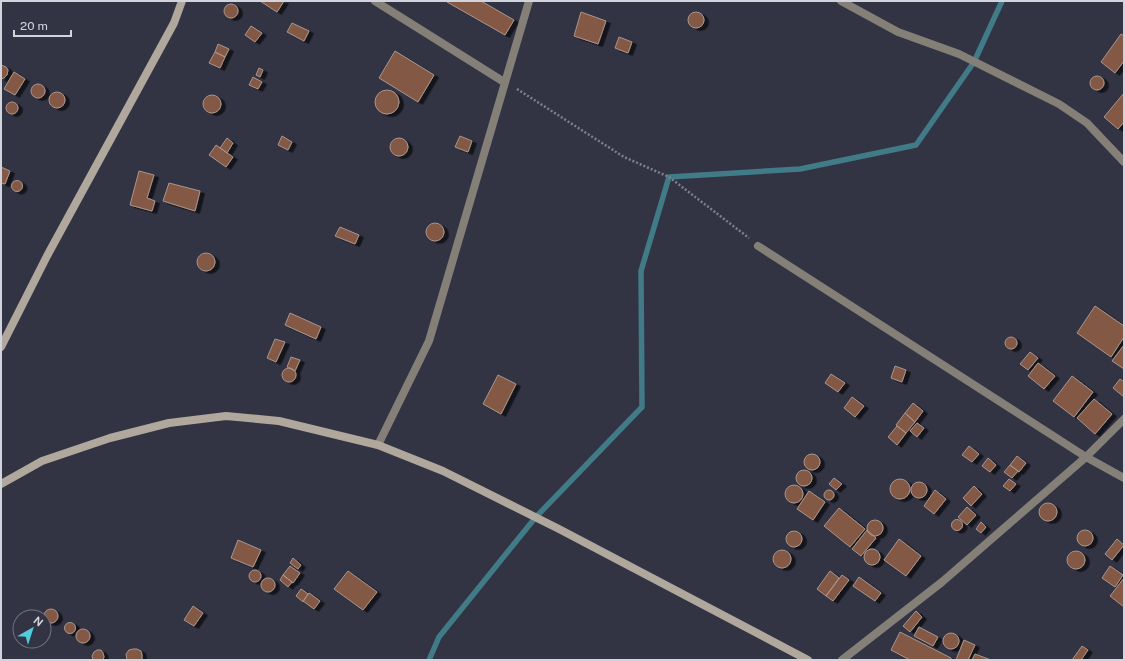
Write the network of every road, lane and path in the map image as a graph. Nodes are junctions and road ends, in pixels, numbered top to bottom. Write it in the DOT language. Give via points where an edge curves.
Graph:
graph roads {
  1 [pos="182,1"];
  2 [pos="375,1"];
  3 [pos="529,1"];
  4 [pos="841,1"];
  5 [pos="504,82"];
  6 [pos="1124,162"];
  7 [pos="758,246"];
  8 [pos="1,348"];
  9 [pos="1124,419"];
  10 [pos="378,446"];
  11 [pos="1086,457"];
  12 [pos="1124,478"];
  13 [pos="1,484"];
  14 [pos="808,660"];
  15 [pos="842,660"];
  1 -- 8 [label="main road" via="174,23 47,256"];
  2 -- 5 [label="street"];
  3 -- 5 [label="street"];
  4 -- 6 [label="street" via="898,32 959,54 1059,104 1087,123"];
  5 -- 7 [label="path" via="624,157 669,177"];
  5 -- 10 [label="street" via="429,341"];
  7 -- 11 [label="street"];
  9 -- 11 [label="street"];
  10 -- 13 [label="main road" via="279,421 226,416 169,423 110,438 42,461"];
  10 -- 14 [label="main road" via="443,471"];
  11 -- 12 [label="street"];
  11 -- 15 [label="street" via="942,582"];
}
